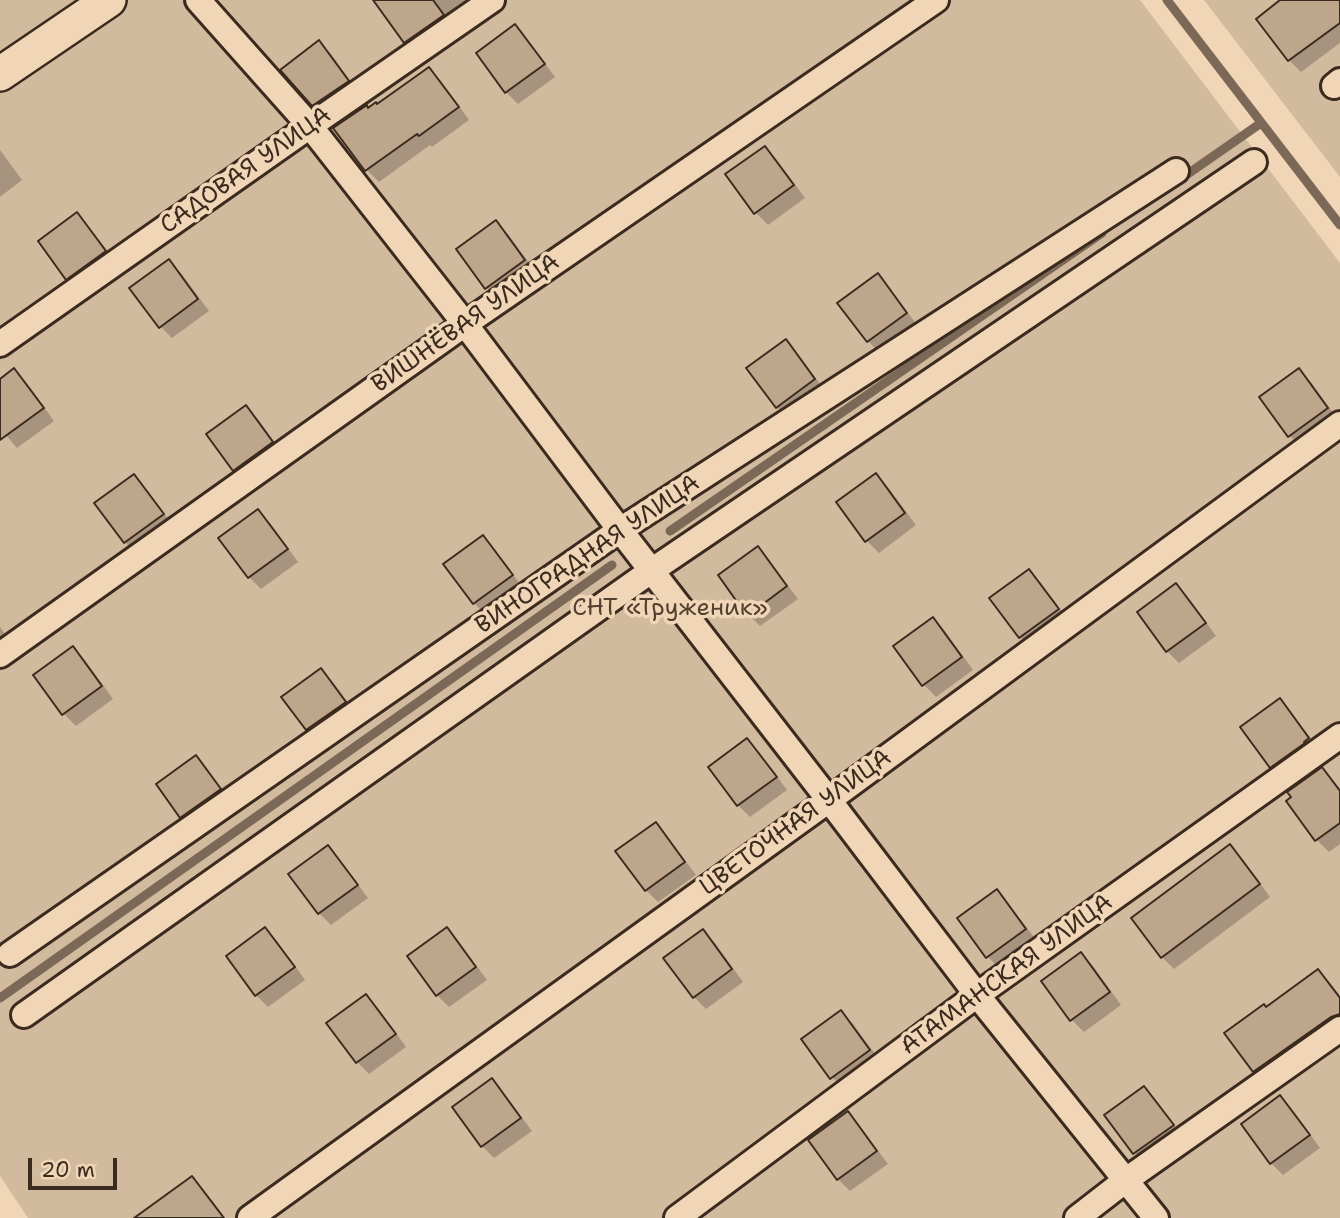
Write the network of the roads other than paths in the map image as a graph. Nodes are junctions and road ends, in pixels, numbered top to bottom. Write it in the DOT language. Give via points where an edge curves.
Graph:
graph roads {
  1 [pos="109,0"];
  2 [pos="198,0"];
  3 [pos="492,0"];
  4 [pos="936,0"];
  5 [pos="0,74"];
  6 [pos="310,126"];
  7 [pos="1254,162"];
  8 [pos="1176,171"];
  9 [pos="465,324"];
  10 [pos="0,344"];
  11 [pos="1340,424"];
  12 [pos="620,530"];
  13 [pos="651,571"];
  14 [pos="0,655"];
  15 [pos="1340,736"];
  16 [pos="829,800"];
  17 [pos="10,954"];
  18 [pos="977,995"];
  19 [pos="24,1015"];
  20 [pos="1340,1029"];
  21 [pos="1126,1181"];
  22 [pos="250,1218"];
  23 [pos="677,1218"];
  24 [pos="1077,1218"];
  25 [pos="1156,1218"];
  1 -- 5 [label="street"];
  2 -- 6 [label="street"];
  3 -- 6 [label="street, САДОВАЯ УЛИЦА"];
  4 -- 9 [label="street, ВИШНЁВАЯ УЛИЦА"];
  6 -- 9 [label="street"];
  6 -- 10 [label="street, САДОВАЯ УЛИЦА"];
  7 -- 13 [label="street"];
  8 -- 12 [label="street, ВИНОГРАДНАЯ УЛИЦА"];
  9 -- 12 [label="street"];
  9 -- 14 [label="street, ВИШНЁВАЯ УЛИЦА"];
  11 -- 16 [label="street, ЦВЕТОЧНАЯ УЛИЦА"];
  12 -- 13 [label="street"];
  12 -- 17 [label="street, ВИНОГРАДНАЯ УЛИЦА"];
  13 -- 16 [label="street"];
  13 -- 19 [label="street"];
  15 -- 18 [label="street, АТАМАНСКАЯ УЛИЦА"];
  16 -- 18 [label="street"];
  16 -- 22 [label="street, ЦВЕТОЧНАЯ УЛИЦА"];
  18 -- 21 [label="street"];
  18 -- 23 [label="street, АТАМАНСКАЯ УЛИЦА"];
  20 -- 21 [label="street"];
  21 -- 24 [label="street"];
  21 -- 25 [label="street"];
}
